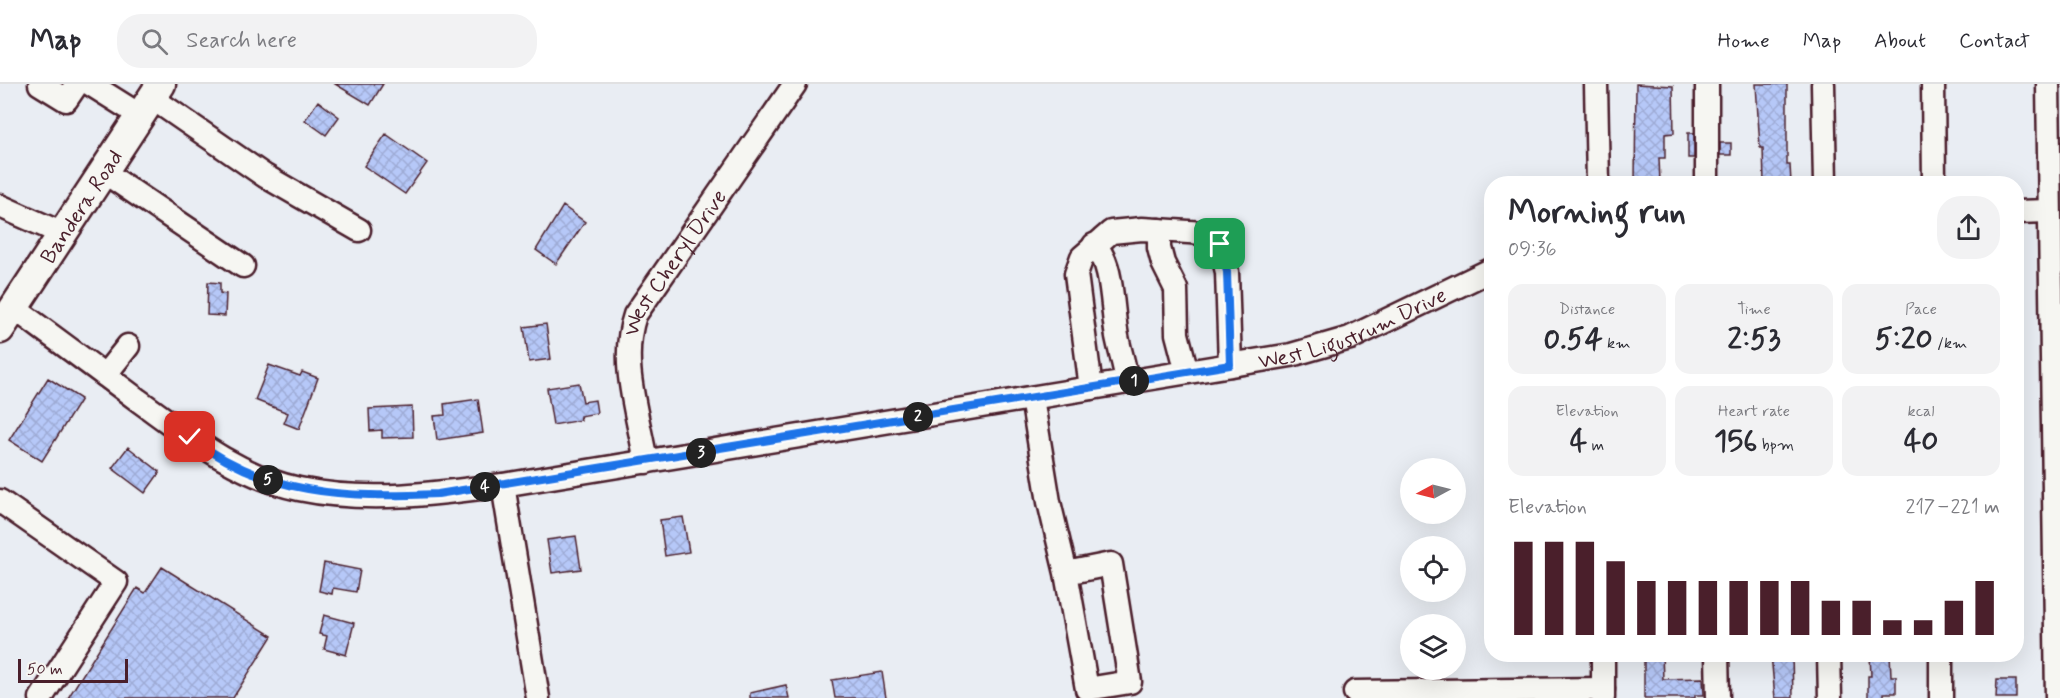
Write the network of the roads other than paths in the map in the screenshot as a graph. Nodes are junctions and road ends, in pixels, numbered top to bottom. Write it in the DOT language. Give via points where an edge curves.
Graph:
graph roads {
  1 [pos="40,84"];
  2 [pos="79,84"];
  3 [pos="795,84"];
  4 [pos="1596,84"];
  5 [pos="1707,84"];
  6 [pos="1823,84"];
  7 [pos="1933,84"];
  8 [pos="2048,84"];
  9 [pos="151,99"];
  10 [pos="104,171"];
  11 [pos="1598,176"];
  12 [pos="1707,176"];
  13 [pos="1825,176"];
  14 [pos="1934,176"];
  15 [pos="0,206"];
  16 [pos="2049,211"];
  17 [pos="2024,212"];
  18 [pos="359,230"];
  19 [pos="1159,230"];
  20 [pos="63,234"];
  21 [pos="1094,245"];
  22 [pos="2055,249"];
  23 [pos="243,266"];
  24 [pos="1484,273"];
  25 [pos="7,319"];
  26 [pos="128,346"];
  27 [pos="1230,365"];
  28 [pos="1187,372"];
  29 [pos="105,375"];
  30 [pos="1127,382"];
  31 [pos="1091,388"];
  32 [pos="1032,398"];
  33 [pos="646,462"];
  34 [pos="503,485"];
  35 [pos="0,501"];
  36 [pos="1066,573"];
  37 [pos="1603,662"];
  38 [pos="1717,662"];
  39 [pos="1829,662"];
  40 [pos="1941,662"];
  41 [pos="1356,692"];
  42 [pos="1603,693"];
  43 [pos="41,698"];
  44 [pos="538,698"];
  45 [pos="1718,698"];
  46 [pos="1830,698"];
  47 [pos="1941,698"];
  48 [pos="2057,698"];
  1 -- 2 [label="street" via="66,100"];
  2 -- 9 [label="street"];
  3 -- 33 [label="street, West Cheryl Drive" via="635,315 628,362"];
  4 -- 11 [label="street"];
  5 -- 12 [label="street"];
  6 -- 13 [label="street"];
  7 -- 14 [label="street"];
  8 -- 16 [label="street"];
  9 -- 10 [label="main road, Bandera Road"];
  9 -- 18 [label="street" via="265,176"];
  10 -- 20 [label="main road, Bandera Road"];
  10 -- 23 [label="street"];
  15 -- 20 [label="street"];
  16 -- 17 [label="street"];
  16 -- 22 [label="street"];
  19 -- 21 [label="street" via="1111,232"];
  19 -- 27 [label="street" via="1204,233 1220,244 1227,272"];
  19 -- 28 [label="street" via="1163,263 1176,289 1177,334"];
  20 -- 25 [label="main road, Bandera Road"];
  21 -- 30 [label="street" via="1106,267"];
  21 -- 31 [label="street" via="1082,257 1076,274"];
  22 -- 48 [label="street"];
  24 -- 27 [label="street, West Ligustrum Drive" via="1350,338 1291,355"];
  25 -- 29 [label="street, West Ligustrum Drive"];
  26 -- 29 [label="street"];
  27 -- 28 [label="street, West Ligustrum Drive"];
  28 -- 30 [label="street, West Ligustrum Drive"];
  29 -- 34 [label="street, West Ligustrum Drive" via="237,467 299,489 378,496 438,494"];
  30 -- 31 [label="street, West Ligustrum Drive"];
  31 -- 32 [label="street, West Ligustrum Drive"];
  32 -- 33 [label="street, West Ligustrum Drive"];
  32 -- 36 [label="street" via="1049,502"];
  33 -- 34 [label="street, West Ligustrum Drive"];
  34 -- 44 [label="street"];
  35 -- 43 [label="street" via="116,582"];
  36 -- 36 [label="street" via="1087,688 1130,682 1111,564"];
  37 -- 42 [label="street"];
  38 -- 45 [label="street"];
  39 -- 46 [label="street"];
  40 -- 47 [label="street"];
  41 -- 42 [label="street"];
}
